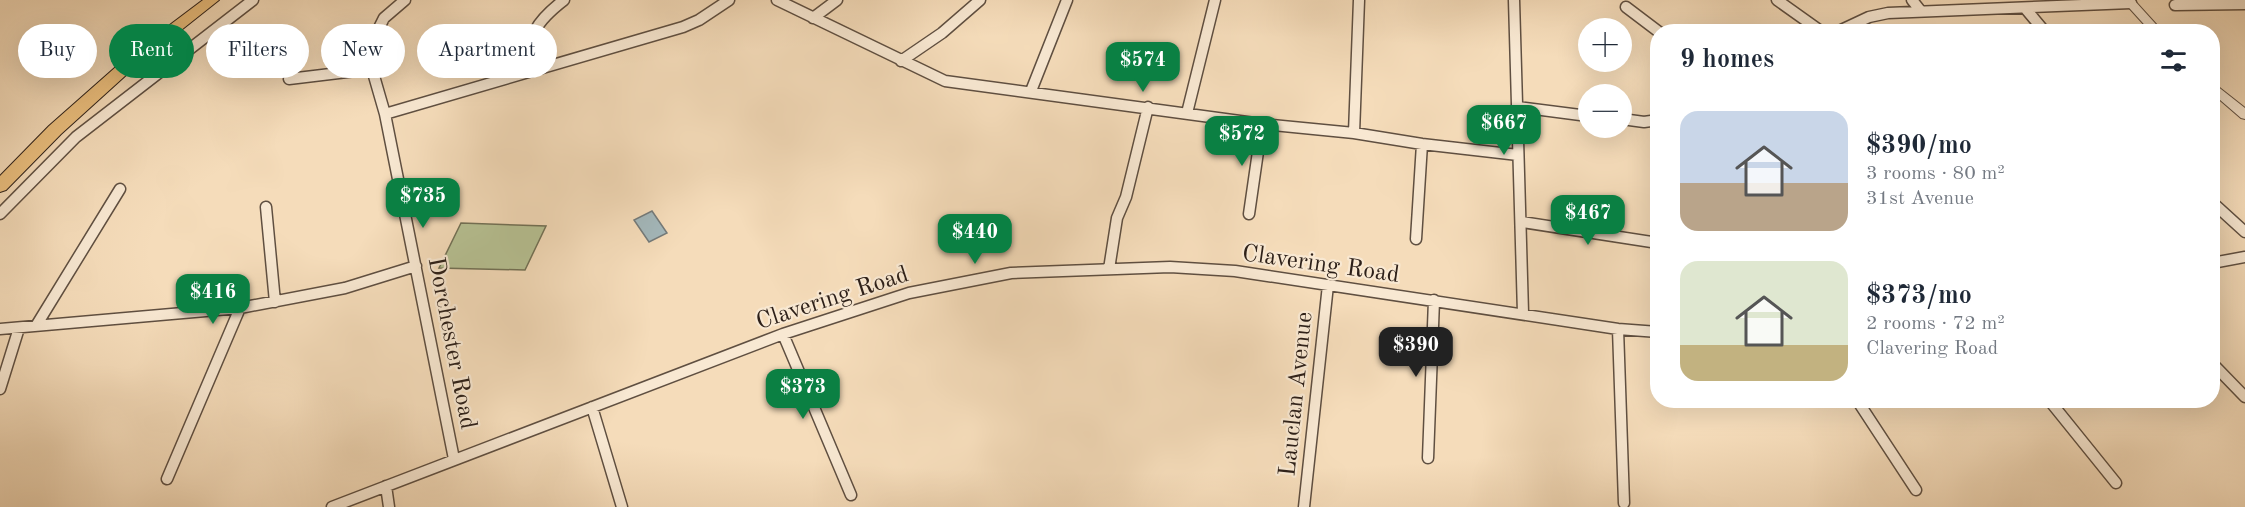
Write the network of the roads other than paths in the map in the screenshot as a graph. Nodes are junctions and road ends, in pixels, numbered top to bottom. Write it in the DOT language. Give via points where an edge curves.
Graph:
graph roads {
  1 [pos="212,0"];
  2 [pos="254,0"];
  3 [pos="405,0"];
  4 [pos="564,0"];
  5 [pos="729,0"];
  6 [pos="777,0"];
  7 [pos="837,0"];
  8 [pos="980,0"];
  9 [pos="1067,0"];
  10 [pos="1215,0"];
  11 [pos="1359,0"];
  12 [pos="1514,0"];
  13 [pos="1777,0"];
  14 [pos="1912,0"];
  15 [pos="2129,2"];
  16 [pos="2056,3"];
  17 [pos="2175,4"];
  18 [pos="2245,4"];
  19 [pos="1626,7"];
  20 [pos="2025,8"];
  21 [pos="1920,10"];
  22 [pos="813,18"];
  23 [pos="381,24"];
  24 [pos="541,24"];
  25 [pos="1811,24"];
  26 [pos="1854,24"];
  27 [pos="2038,24"];
  28 [pos="2150,24"];
  29 [pos="1650,25"];
  30 [pos="901,61"];
  31 [pos="557,63"];
  32 [pos="321,75"];
  33 [pos="375,78"];
  34 [pos="506,78"];
  35 [pos="289,79"];
  36 [pos="1031,91"];
  37 [pos="2220,93"];
  38 [pos="1148,107"];
  39 [pos="1518,107"];
  40 [pos="1187,113"];
  41 [pos="385,114"];
  42 [pos="1578,115"];
  43 [pos="2245,115"];
  44 [pos="1632,121"];
  45 [pos="1650,121"];
  46 [pos="1262,124"];
  47 [pos="1354,133"];
  48 [pos="1422,144"];
  49 [pos="1518,155"];
  50 [pos="0,186"];
  51 [pos="120,189"];
  52 [pos="266,207"];
  53 [pos="2220,209"];
  54 [pos="0,214"];
  55 [pos="1249,214"];
  56 [pos="1522,222"];
  57 [pos="2245,232"];
  58 [pos="1416,239"];
  59 [pos="1650,242"];
  60 [pos="2245,257"];
  61 [pos="2220,262"];
  62 [pos="416,266"];
  63 [pos="1109,269"];
  64 [pos="1328,285"];
  65 [pos="1434,300"];
  66 [pos="275,303"];
  67 [pos="240,308"];
  68 [pos="1523,314"];
  69 [pos="36,326"];
  70 [pos="19,328"];
  71 [pos="0,329"];
  72 [pos="1618,329"];
  73 [pos="1650,331"];
  74 [pos="783,334"];
  75 [pos="2220,371"];
  76 [pos="0,389"];
  77 [pos="2245,397"];
  78 [pos="592,407"];
  79 [pos="1862,408"];
  80 [pos="2055,408"];
  81 [pos="1428,458"];
  82 [pos="454,459"];
  83 [pos="167,479"];
  84 [pos="2116,483"];
  85 [pos="386,486"];
  86 [pos="1917,490"];
  87 [pos="850,495"];
  88 [pos="1624,503"];
  89 [pos="332,507"];
  90 [pos="389,507"];
  91 [pos="622,507"];
  92 [pos="1304,507"];
  1 -- 50 [label="main road" via="131,62"];
  2 -- 54 [label="street" via="75,137"];
  3 -- 23 [label="street, Dorchester Road"];
  4 -- 24 [label="street"];
  5 -- 31 [label="street" via="683,27"];
  6 -- 22 [label="street"];
  7 -- 22 [label="street"];
  8 -- 30 [label="street"];
  9 -- 36 [label="street"];
  10 -- 40 [label="street"];
  11 -- 47 [label="street"];
  12 -- 39 [label="street"];
  13 -- 25 [label="street"];
  14 -- 21 [label="street"];
  15 -- 16 [label="street"];
  15 -- 28 [label="street"];
  16 -- 20 [label="street"];
  17 -- 18 [label="street"];
  19 -- 29 [label="street"];
  20 -- 21 [label="street"];
  20 -- 27 [label="street"];
  21 -- 26 [label="street" via="1876,14"];
  22 -- 30 [label="street"];
  30 -- 36 [label="street" via="945,81"];
  32 -- 35 [label="street"];
  33 -- 41 [label="street, Dorchester Road"];
  34 -- 41 [label="street"];
  36 -- 38 [label="street"];
  37 -- 43 [label="street"];
  38 -- 40 [label="street"];
  38 -- 63 [label="street" via="1117,218"];
  39 -- 42 [label="street"];
  39 -- 49 [label="street"];
  40 -- 46 [label="street"];
  41 -- 62 [label="street, Dorchester Road"];
  44 -- 45 [label="street"];
  46 -- 47 [label="street"];
  46 -- 55 [label="street"];
  47 -- 48 [label="street"];
  48 -- 49 [label="street"];
  48 -- 58 [label="street"];
  49 -- 56 [label="street"];
  51 -- 69 [label="street"];
  52 -- 66 [label="street"];
  53 -- 57 [label="street"];
  56 -- 59 [label="street"];
  56 -- 68 [label="street"];
  60 -- 61 [label="street"];
  62 -- 66 [label="street" via="345,288"];
  62 -- 82 [label="street, Dorchester Road"];
  63 -- 64 [label="street, Clavering Road" via="1235,271"];
  63 -- 74 [label="street, Clavering Road" via="1011,273 940,286"];
  64 -- 65 [label="street, Clavering Road"];
  64 -- 92 [label="street, Lauclan Avenue"];
  65 -- 68 [label="street, Clavering Road"];
  65 -- 81 [label="street"];
  66 -- 67 [label="street"];
  67 -- 69 [label="street"];
  67 -- 83 [label="street"];
  68 -- 72 [label="street, Clavering Road"];
  69 -- 70 [label="street"];
  70 -- 71 [label="street"];
  70 -- 76 [label="street"];
  72 -- 73 [label="street, Clavering Road"];
  72 -- 88 [label="street"];
  74 -- 78 [label="street, Clavering Road"];
  74 -- 87 [label="street"];
  75 -- 77 [label="street"];
  78 -- 82 [label="street, Clavering Road"];
  78 -- 91 [label="street"];
  79 -- 86 [label="street"];
  80 -- 84 [label="street"];
  82 -- 85 [label="street, Clavering Road"];
  85 -- 89 [label="street, Clavering Road"];
  85 -- 90 [label="street"];
}
